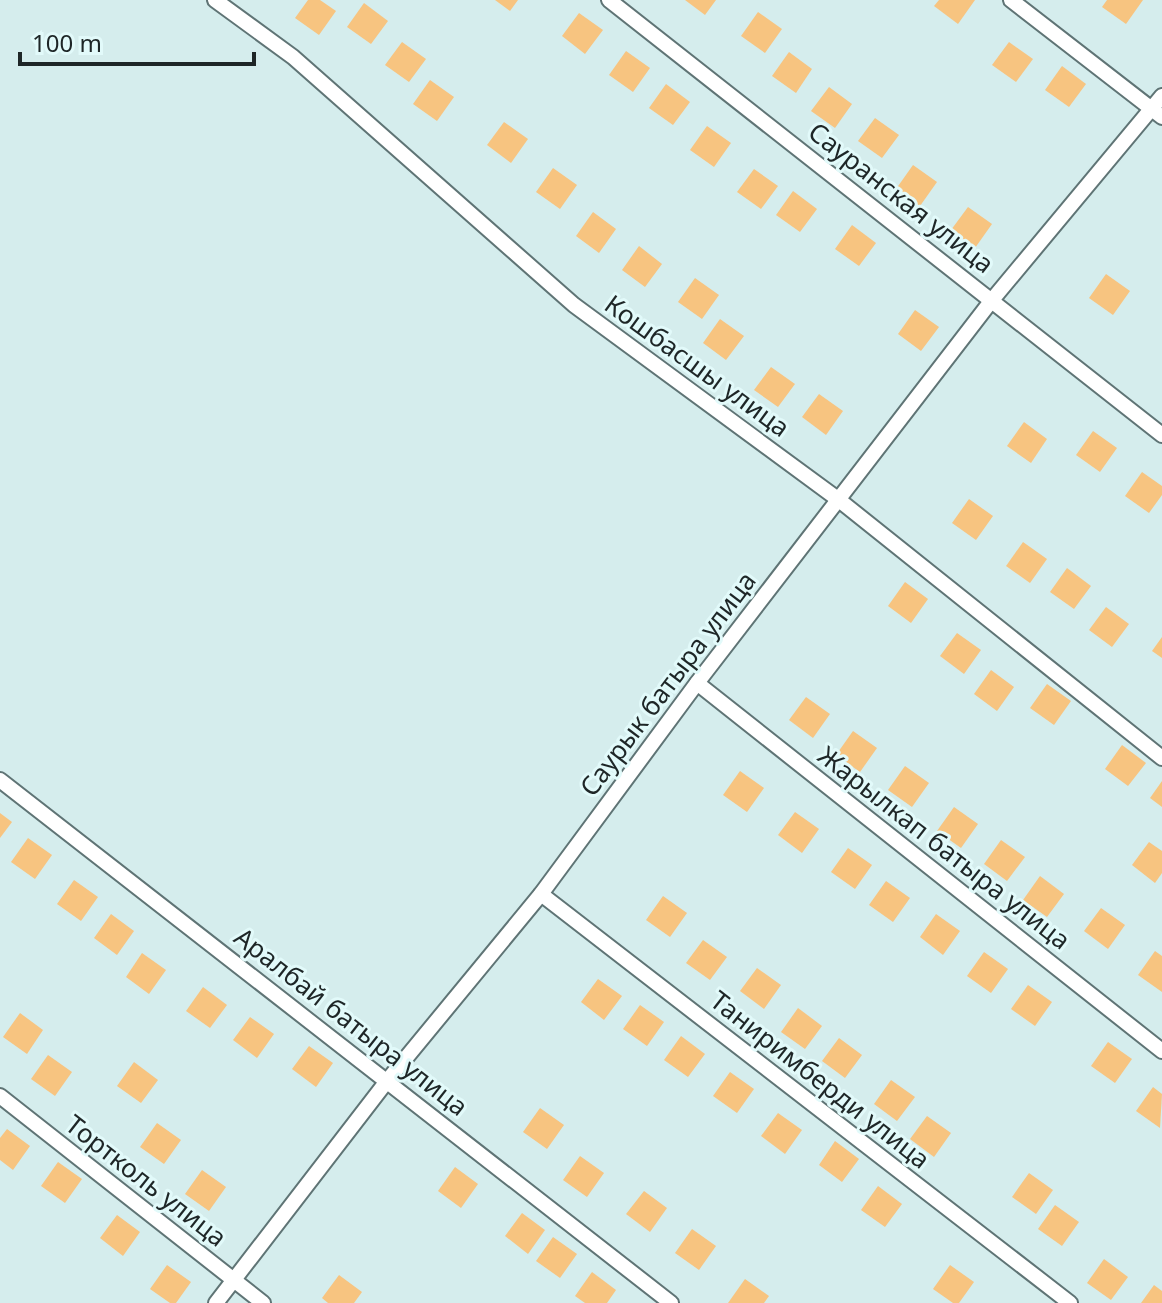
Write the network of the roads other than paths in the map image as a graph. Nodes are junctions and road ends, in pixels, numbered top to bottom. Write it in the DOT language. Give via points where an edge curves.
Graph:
graph roads {
  1 [pos="215,0"];
  2 [pos="609,0"];
  3 [pos="1011,0"];
  4 [pos="1162,96"];
  5 [pos="1157,113"];
  6 [pos="992,300"];
  7 [pos="1162,435"];
  8 [pos="839,500"];
  9 [pos="697,683"];
  10 [pos="1162,758"];
  11 [pos="0,780"];
  12 [pos="541,894"];
  13 [pos="1162,1051"];
  14 [pos="387,1081"];
  15 [pos="0,1096"];
  16 [pos="233,1280"];
  17 [pos="216,1303"];
  18 [pos="263,1303"];
  19 [pos="671,1303"];
  20 [pos="1070,1303"];
  1 -- 8 [label="street, Кошбасшы улица" via="293,57 574,305"];
  2 -- 6 [label="street, Сауранская улица"];
  3 -- 5 [label="street"];
  4 -- 5 [label="street, Саурык батыра улица"];
  5 -- 6 [label="street, Саурык батыра улица"];
  6 -- 7 [label="street, Сауранская улица"];
  6 -- 8 [label="street, Саурык батыра улица"];
  8 -- 9 [label="street, Саурык батыра улица"];
  8 -- 10 [label="street, Кошбасшы улица"];
  9 -- 12 [label="street, Саурык батыра улица"];
  9 -- 13 [label="street, Жарылкап батыра улица"];
  11 -- 14 [label="street, Аралбай батыра улица"];
  12 -- 14 [label="street, Саурык батыра улица"];
  12 -- 20 [label="street, Таниримберди улица"];
  14 -- 16 [label="street, Саурык батыра улица"];
  14 -- 19 [label="street, Аралбай батыра улица"];
  15 -- 16 [label="street, Тортколь улица"];
  16 -- 17 [label="street, Саурык батыра улица"];
  16 -- 18 [label="street, Тортколь улица"];
}
